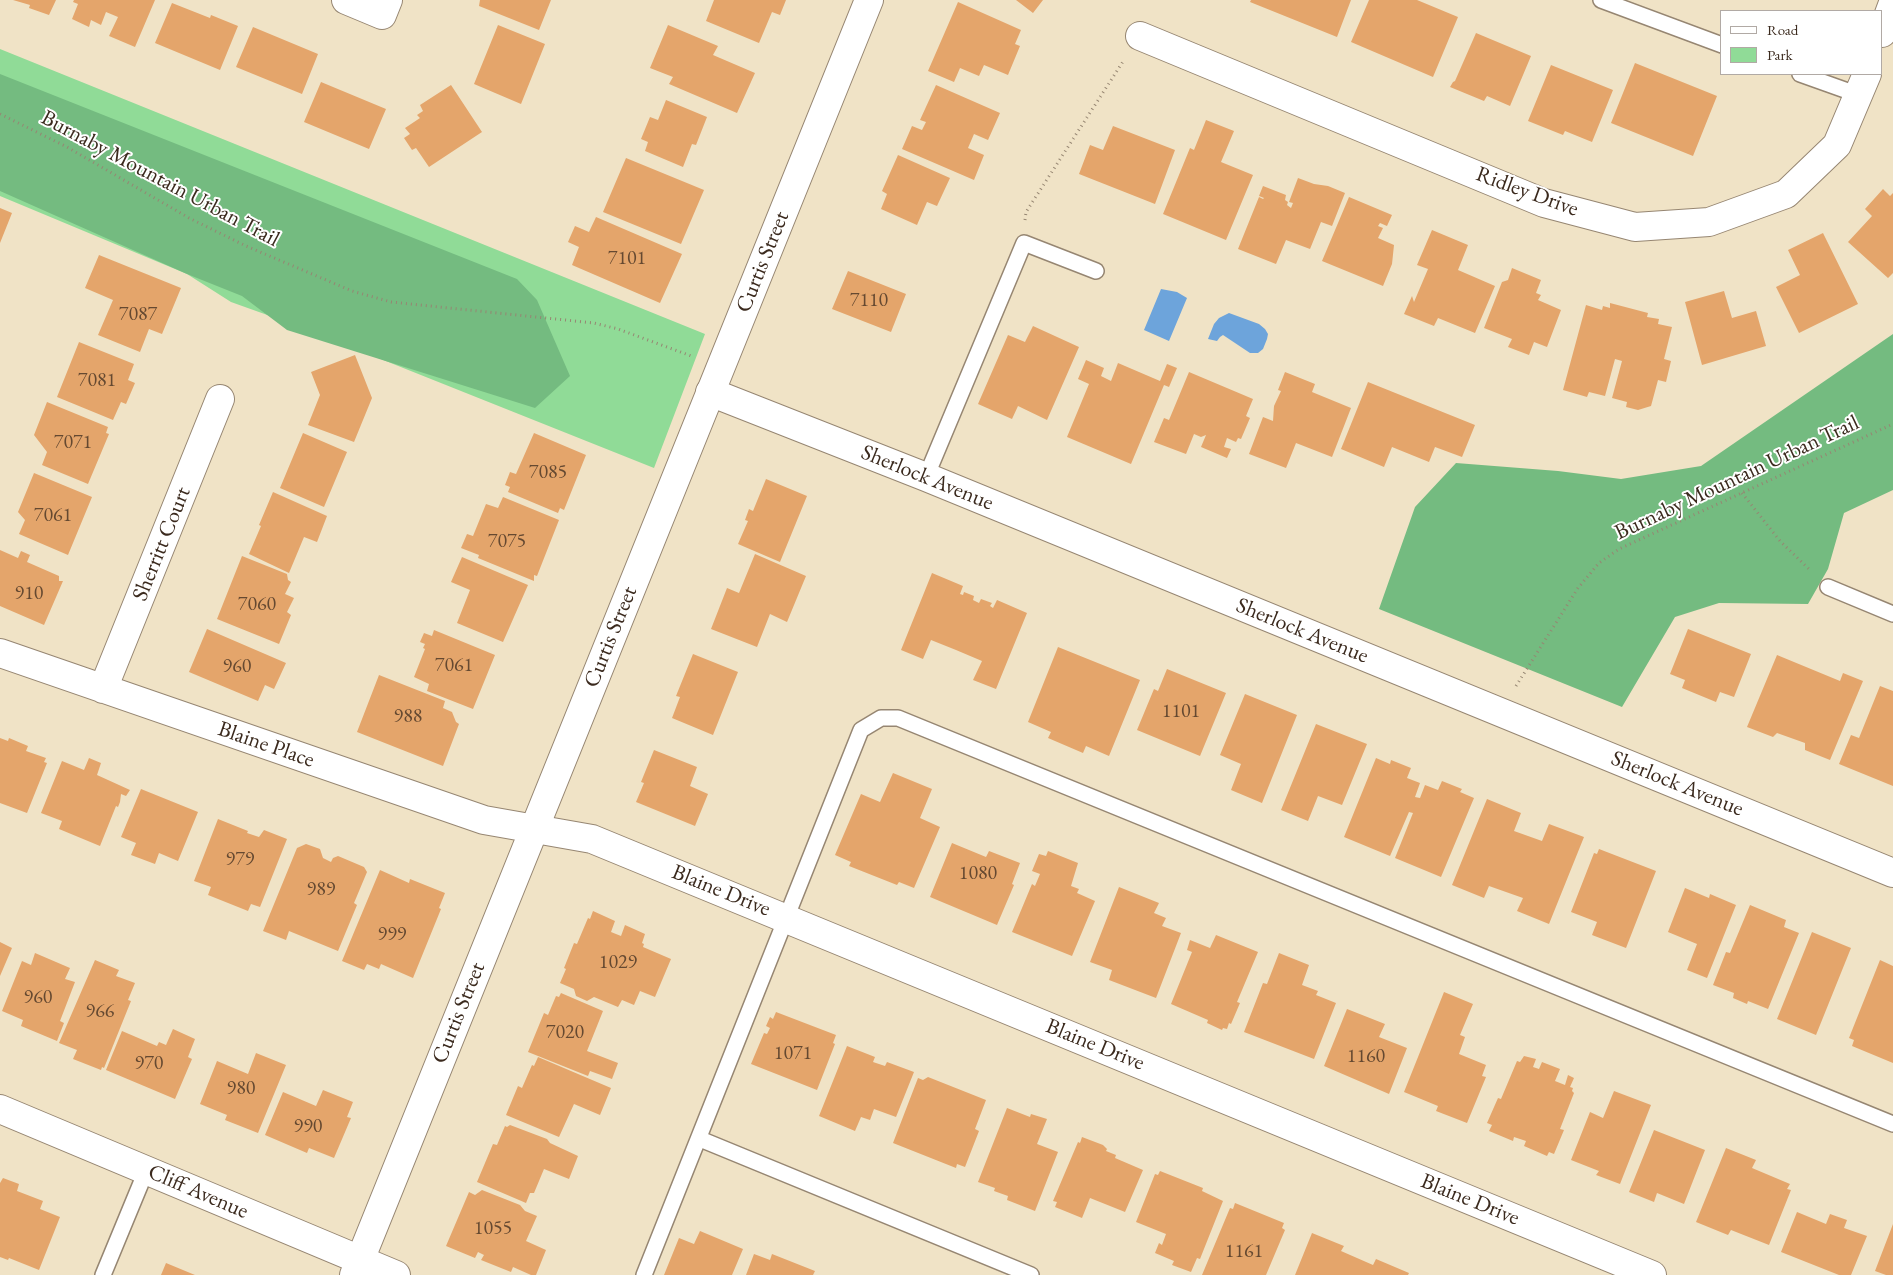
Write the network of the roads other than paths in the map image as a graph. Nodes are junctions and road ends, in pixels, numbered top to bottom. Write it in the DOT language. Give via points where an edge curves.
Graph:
graph roads {
  1 [pos="346,0"];
  2 [pos="388,0"];
  3 [pos="869,0"];
  4 [pos="1601,0"];
  5 [pos="1893,3"];
  6 [pos="1883,31"];
  7 [pos="1140,36"];
  8 [pos="1720,44"];
  9 [pos="1806,75"];
  10 [pos="1863,85"];
  11 [pos="1096,271"];
  12 [pos="710,392"];
  13 [pos="220,399"];
  14 [pos="926,477"];
  15 [pos="1828,587"];
  16 [pos="1893,614"];
  17 [pos="0,654"];
  18 [pos="103,689"];
  19 [pos="534,829"];
  20 [pos="1893,873"];
  21 [pos="787,918"];
  22 [pos="0,1109"];
  23 [pos="1893,1124"];
  24 [pos="700,1139"];
  25 [pos="146,1170"];
  26 [pos="357,1267"];
  27 [pos="103,1275"];
  28 [pos="396,1275"];
  29 [pos="644,1275"];
  30 [pos="1031,1275"];
  31 [pos="1652,1275"];
  1 -- 2 [label="street" via="382,15"];
  3 -- 12 [label="street, Curtis Street"];
  4 -- 8 [label="lane"];
  5 -- 6 [label="street"];
  7 -- 10 [label="street, Ridley Drive" via="1544,203 1635,227 1709,222 1786,194 1837,145"];
  9 -- 10 [label="lane"];
  11 -- 14 [label="lane" via="1024,243"];
  12 -- 14 [label="street, Sherlock Avenue"];
  12 -- 19 [label="street, Curtis Street"];
  13 -- 18 [label="street, Sherritt Court"];
  14 -- 20 [label="street, Sherlock Avenue"];
  15 -- 16 [label="lane"];
  17 -- 18 [label="street, Blaine Place"];
  18 -- 19 [label="street, Blaine Place" via="484,820"];
  19 -- 21 [label="street, Blaine Drive" via="592,839"];
  19 -- 26 [label="street, Curtis Street"];
  21 -- 23 [label="lane" via="861,730 881,718 898,718"];
  21 -- 24 [label="lane"];
  21 -- 31 [label="street, Blaine Drive"];
  22 -- 25 [label="street, Cliff Avenue"];
  24 -- 29 [label="lane"];
  24 -- 30 [label="lane"];
  25 -- 26 [label="street, Cliff Avenue"];
  25 -- 27 [label="lane"];
  26 -- 28 [label="street, Cliff Avenue"];
}
